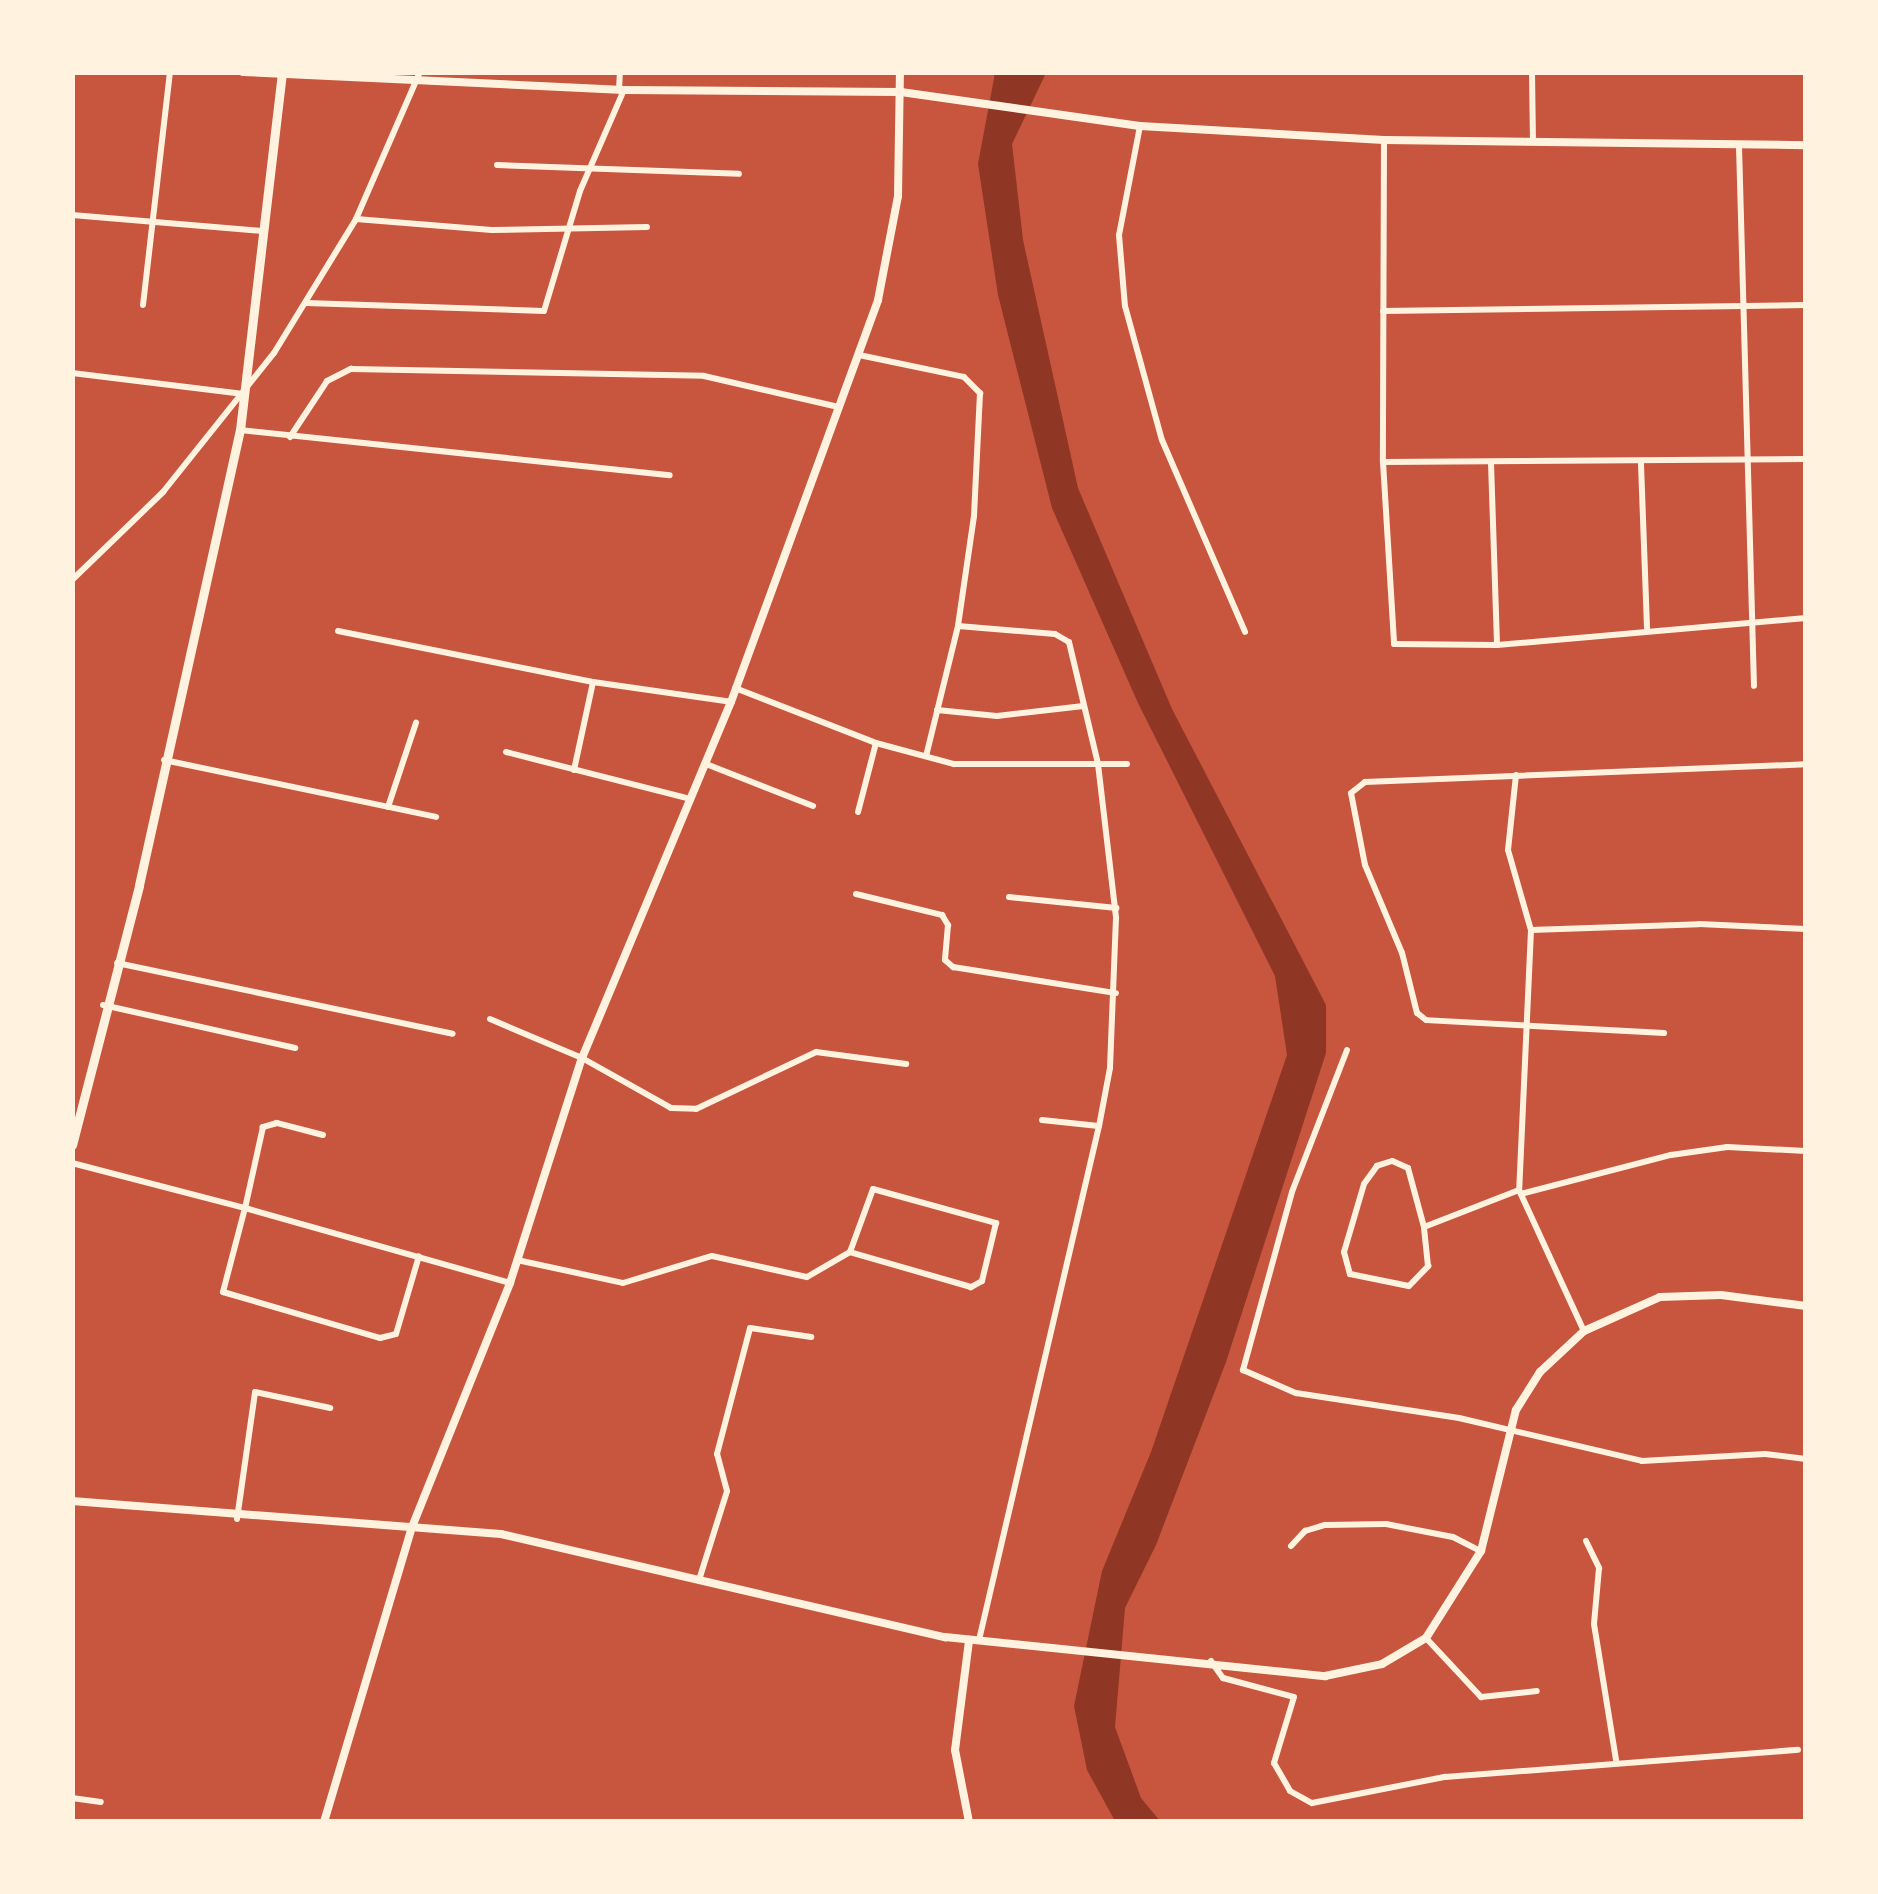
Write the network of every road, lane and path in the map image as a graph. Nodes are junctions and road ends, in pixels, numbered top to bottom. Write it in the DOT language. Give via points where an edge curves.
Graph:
graph roads {
  1 [pos="170,72"];
  2 [pos="243,72"];
  3 [pos="520,72"];
  4 [pos="620,72"];
  5 [pos="900,72"];
  6 [pos="1532,72"];
  7 [pos="282,73"];
  8 [pos="419,74"];
  9 [pos="518,84"];
  10 [pos="621,90"];
  11 [pos="901,92"];
  12 [pos="1140,126"];
  13 [pos="1384,140"];
  14 [pos="1533,141"];
  15 [pos="1806,145"];
  16 [pos="1738,146"];
  17 [pos="497,165"];
  18 [pos="589,171"];
  19 [pos="739,174"];
  20 [pos="72,215"];
  21 [pos="356,219"];
  22 [pos="153,221"];
  23 [pos="647,227"];
  24 [pos="567,230"];
  25 [pos="264,231"];
  26 [pos="306,303"];
  27 [pos="143,305"];
  28 [pos="1806,305"];
  29 [pos="1740,306"];
  30 [pos="1383,311"];
  31 [pos="859,355"];
  32 [pos="72,373"];
  33 [pos="246,394"];
  34 [pos="838,407"];
  35 [pos="240,430"];
  36 [pos="290,437"];
  37 [pos="1806,459"];
  38 [pos="1745,460"];
  39 [pos="1383,462"];
  40 [pos="1491,464"];
  41 [pos="1640,464"];
  42 [pos="670,476"];
  43 [pos="72,580"];
  44 [pos="1806,618"];
  45 [pos="1750,619"];
  46 [pos="958,626"];
  47 [pos="1647,628"];
  48 [pos="338,630"];
  49 [pos="1245,632"];
  50 [pos="1497,645"];
  51 [pos="592,682"];
  52 [pos="1754,686"];
  53 [pos="736,688"];
  54 [pos="731,702"];
  55 [pos="1083,706"];
  56 [pos="937,710"];
  57 [pos="416,722"];
  58 [pos="876,743"];
  59 [pos="506,752"];
  60 [pos="926,756"];
  61 [pos="164,760"];
  62 [pos="706,764"];
  63 [pos="1098,764"];
  64 [pos="1127,764"];
  65 [pos="1806,764"];
  66 [pos="574,770"];
  67 [pos="1516,775"];
  68 [pos="691,799"];
  69 [pos="813,806"];
  70 [pos="388,807"];
  71 [pos="858,812"];
  72 [pos="436,817"];
  73 [pos="856,894"];
  74 [pos="1009,897"];
  75 [pos="1116,908"];
  76 [pos="1806,929"];
  77 [pos="1531,930"];
  78 [pos="115,963"];
  79 [pos="1116,993"];
  80 [pos="103,1005"];
  81 [pos="490,1019"];
  82 [pos="1531,1024"];
  83 [pos="1664,1033"];
  84 [pos="453,1034"];
  85 [pos="295,1048"];
  86 [pos="1348,1050"];
  87 [pos="582,1058"];
  88 [pos="906,1064"];
  89 [pos="1042,1120"];
  90 [pos="1099,1126"];
  91 [pos="323,1136"];
  92 [pos="72,1146"];
  93 [pos="1806,1151"];
  94 [pos="72,1164"];
  95 [pos="1520,1192"];
  96 [pos="245,1208"];
  97 [pos="1424,1227"];
  98 [pos="850,1252"];
  99 [pos="420,1256"];
  100 [pos="516,1260"];
  101 [pos="510,1283"];
  102 [pos="1806,1306"];
  103 [pos="1584,1332"];
  104 [pos="810,1337"];
  105 [pos="330,1408"];
  106 [pos="1509,1428"];
  107 [pos="1806,1460"];
  108 [pos="72,1501"];
  109 [pos="236,1519"];
  110 [pos="412,1527"];
  111 [pos="1586,1541"];
  112 [pos="1291,1546"];
  113 [pos="1481,1550"];
  114 [pos="699,1581"];
  115 [pos="1426,1638"];
  116 [pos="974,1640"];
  117 [pos="1211,1660"];
  118 [pos="1537,1692"];
  119 [pos="1798,1750"];
  120 [pos="1616,1760"];
  121 [pos="72,1798"];
  122 [pos="101,1802"];
  123 [pos="324,1822"];
  124 [pos="969,1822"];
  1 -- 22 [label="street"];
  2 -- 7 [label="street"];
  3 -- 9 [label="street"];
  4 -- 10 [label="street"];
  5 -- 11 [label="street"];
  6 -- 14 [label="street"];
  7 -- 8 [label="street"];
  7 -- 25 [label="main road"];
  8 -- 9 [label="street"];
  8 -- 21 [label="street"];
  9 -- 10 [label="street"];
  10 -- 11 [label="street"];
  10 -- 18 [label="street"];
  11 -- 12 [label="street"];
  11 -- 31 [label="street" via="898,196 878,300"];
  12 -- 13 [label="street"];
  12 -- 49 [label="street" via="1119,236 1125,306 1162,440"];
  13 -- 14 [label="street"];
  13 -- 30 [label="street"];
  14 -- 16 [label="street"];
  15 -- 16 [label="street"];
  16 -- 29 [label="street"];
  17 -- 18 [label="street"];
  18 -- 19 [label="street"];
  18 -- 24 [label="street"];
  20 -- 22 [label="street"];
  21 -- 24 [label="street"];
  21 -- 26 [label="street"];
  22 -- 25 [label="street"];
  22 -- 27 [label="street"];
  23 -- 24 [label="street"];
  24 -- 26 [label="street" via="544,310"];
  25 -- 33 [label="main road"];
  26 -- 33 [label="street"];
  28 -- 29 [label="street"];
  29 -- 30 [label="street"];
  29 -- 38 [label="street"];
  30 -- 39 [label="street"];
  31 -- 34 [label="street"];
  31 -- 46 [label="street" via="977,385 974,516"];
  32 -- 33 [label="street"];
  33 -- 35 [label="main road"];
  33 -- 43 [label="street" via="163,492"];
  34 -- 36 [label="street" via="704,376 351,369 328,381"];
  34 -- 53 [label="street"];
  35 -- 36 [label="street"];
  35 -- 61 [label="main road"];
  36 -- 42 [label="street"];
  37 -- 38 [label="street"];
  38 -- 41 [label="street"];
  38 -- 45 [label="street"];
  39 -- 40 [label="street"];
  39 -- 50 [label="street" via="1394,644"];
  40 -- 41 [label="street"];
  40 -- 50 [label="street"];
  41 -- 47 [label="street"];
  44 -- 45 [label="street"];
  45 -- 47 [label="street"];
  45 -- 52 [label="street"];
  46 -- 55 [label="street" via="1063,636"];
  46 -- 56 [label="street"];
  47 -- 50 [label="street"];
  48 -- 51 [label="street"];
  51 -- 54 [label="street"];
  51 -- 66 [label="street"];
  53 -- 54 [label="street"];
  53 -- 58 [label="street"];
  54 -- 62 [label="street"];
  55 -- 56 [label="street" via="997,716"];
  55 -- 63 [label="street"];
  56 -- 60 [label="street"];
  57 -- 70 [label="street"];
  58 -- 60 [label="street"];
  58 -- 71 [label="street"];
  59 -- 66 [label="street"];
  60 -- 63 [label="street" via="997,769"];
  61 -- 70 [label="street"];
  61 -- 78 [label="main road"];
  62 -- 68 [label="street"];
  62 -- 69 [label="street"];
  63 -- 64 [label="street"];
  63 -- 75 [label="street"];
  65 -- 67 [label="street"];
  66 -- 68 [label="street"];
  67 -- 77 [label="street" via="1508,850"];
  67 -- 82 [label="street" via="1365,782 1350,793 1365,865 1402,953 1417,1012 1438,1024"];
  68 -- 87 [label="street"];
  70 -- 72 [label="street"];
  73 -- 79 [label="street" via="942,915 948,925 944,960 953,967"];
  74 -- 75 [label="street"];
  75 -- 79 [label="street"];
  76 -- 77 [label="street" via="1700,924"];
  77 -- 82 [label="street"];
  78 -- 80 [label="main road"];
  78 -- 84 [label="street"];
  79 -- 90 [label="street"];
  80 -- 85 [label="street"];
  80 -- 92 [label="main road"];
  81 -- 87 [label="street"];
  82 -- 83 [label="street"];
  82 -- 95 [label="street" via="1518,1128"];
  86 -- 106 [label="street" via="1292,1192 1243,1370 1296,1394"];
  87 -- 88 [label="street" via="671,1108 696,1110 816,1052"];
  87 -- 100 [label="street"];
  89 -- 90 [label="street"];
  90 -- 116 [label="street"];
  91 -- 96 [label="street" via="277,1122 263,1127"];
  93 -- 95 [label="street" via="1728,1147 1671,1155"];
  94 -- 96 [label="street"];
  95 -- 97 [label="street"];
  95 -- 103 [label="street"];
  96 -- 99 [label="street"];
  96 -- 99 [label="street" via="222,1292 342,1328 393,1338"];
  97 -- 97 [label="street" via="1428,1266 1409,1286 1350,1274 1344,1252 1364,1184 1377,1166 1392,1161 1408,1168"];
  98 -- 98 [label="street" via="971,1288 982,1281 996,1224 873,1189"];
  98 -- 100 [label="street" via="807,1277 712,1256 623,1283"];
  99 -- 101 [label="street"];
  100 -- 101 [label="street"];
  101 -- 110 [label="street"];
  102 -- 103 [label="street" via="1721,1295 1660,1297"];
  103 -- 106 [label="street" via="1540,1372"];
  104 -- 114 [label="street" via="750,1328 717,1454 727,1491"];
  105 -- 109 [label="street" via="255,1392"];
  106 -- 107 [label="street" via="1642,1461 1765,1454"];
  106 -- 113 [label="street"];
  108 -- 109 [label="street"];
  109 -- 110 [label="street"];
  110 -- 114 [label="street" via="574,1548"];
  110 -- 123 [label="street"];
  111 -- 120 [label="street" via="1599,1568 1594,1624"];
  112 -- 113 [label="street" via="1325,1525 1386,1524 1432,1531"];
  113 -- 115 [label="street"];
  114 -- 116 [label="street"];
  115 -- 117 [label="street" via="1382,1664 1325,1676"];
  115 -- 118 [label="street" via="1481,1697"];
  116 -- 117 [label="street"];
  116 -- 124 [label="street" via="955,1750"];
  117 -- 120 [label="street" via="1223,1678 1294,1697 1274,1762 1290,1791 1312,1803 1444,1777"];
  119 -- 120 [label="street" via="1686,1763"];
  121 -- 122 [label="street"];
}
